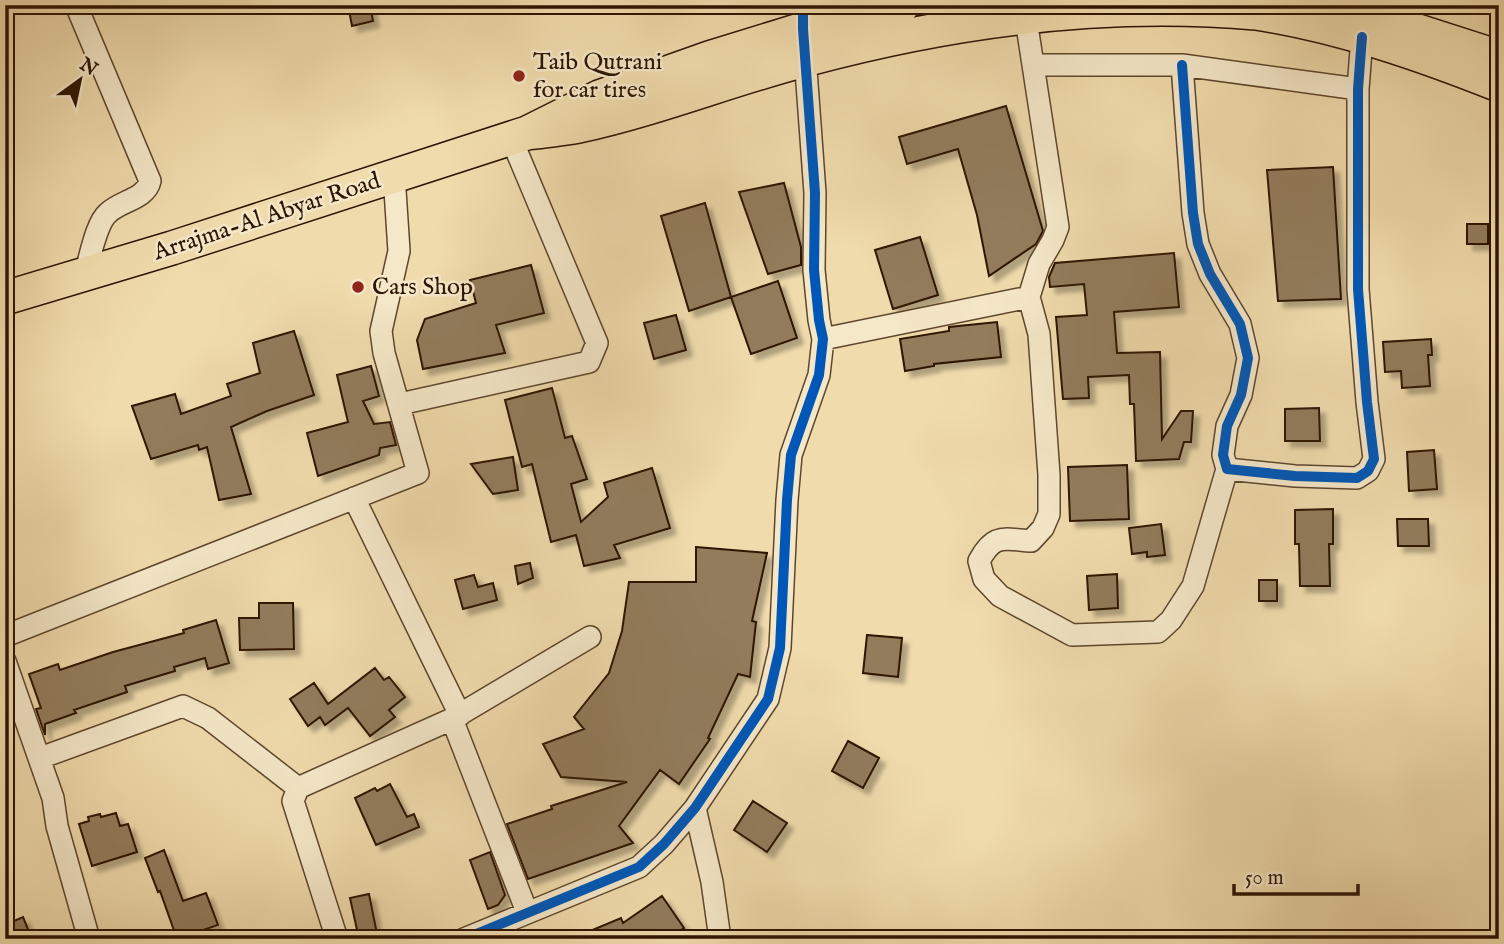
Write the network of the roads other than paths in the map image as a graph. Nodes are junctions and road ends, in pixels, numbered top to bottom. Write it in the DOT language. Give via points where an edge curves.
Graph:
graph roads {
  1 [pos="76,5"];
  2 [pos="903,5"];
  3 [pos="1337,5"];
  4 [pos="1025,13"];
  5 [pos="804,31"];
  6 [pos="1362,37"];
  7 [pos="1499,57"];
  8 [pos="1033,65"];
  9 [pos="1182,65"];
  10 [pos="1499,86"];
  11 [pos="1358,89"];
  12 [pos="519,135"];
  13 [pos="394,175"];
  14 [pos="85,274"];
  15 [pos="1029,297"];
  16 [pos="5,298"];
  17 [pos="823,339"];
  18 [pos="400,404"];
  19 [pos="1227,469"];
  20 [pos="354,498"];
  21 [pos="5,636"];
  22 [pos="590,637"];
  23 [pos="5,661"];
  24 [pos="456,717"];
  25 [pos="40,758"];
  26 [pos="298,788"];
  27 [pos="695,808"];
  28 [pos="527,912"];
  29 [pos="89,939"];
  30 [pos="337,939"];
  31 [pos="464,939"];
  32 [pos="720,939"];
  1 -- 14 [label="street" via="150,181 145,191 102,220"];
  2 -- 5 [label="highway"];
  3 -- 7 [label="highway"];
  4 -- 5 [label="highway" via="887,39"];
  4 -- 6 [label="highway" via="1138,6 1211,9 1299,21"];
  4 -- 8 [label="street"];
  5 -- 12 [label="highway, Arrajma-Al Abyar Road" via="597,121"];
  5 -- 17 [label="street" via="815,193 814,270"];
  6 -- 10 [label="highway"];
  6 -- 11 [label="street"];
  8 -- 9 [label="street"];
  8 -- 15 [label="street" via="1058,226"];
  9 -- 11 [label="street"];
  9 -- 19 [label="street" via="1198,244 1240,324 1248,358 1241,395 1227,426 1223,455"];
  11 -- 19 [label="street" via="1358,289 1374,458 1368,471 1357,478"];
  12 -- 13 [label="highway, Arrajma-Al Abyar Road"];
  12 -- 18 [label="street" via="597,343 589,362"];
  13 -- 14 [label="highway, Arrajma-Al Abyar Road"];
  13 -- 18 [label="street" via="399,251 381,331"];
  14 -- 16 [label="highway, Arrajma-Al Abyar Road"];
  15 -- 17 [label="street"];
  15 -- 19 [label="street" via="1039,334 1049,514 1044,528 1031,541 1001,539 988,545 979,561 984,579 1000,596 1072,635 1158,632 1193,586"];
  17 -- 27 [label="street" via="819,375 791,455 780,648 772,687"];
  18 -- 20 [label="street" via="418,473"];
  20 -- 21 [label="street"];
  20 -- 24 [label="street"];
  22 -- 24 [label="street"];
  23 -- 25 [label="street"];
  24 -- 26 [label="street"];
  24 -- 28 [label="street"];
  25 -- 26 [label="street" via="183,705 208,718"];
  25 -- 29 [label="street"];
  26 -- 30 [label="street" via="293,801"];
  27 -- 28 [label="street" via="639,867"];
  27 -- 32 [label="street"];
  28 -- 31 [label="street"];
}
